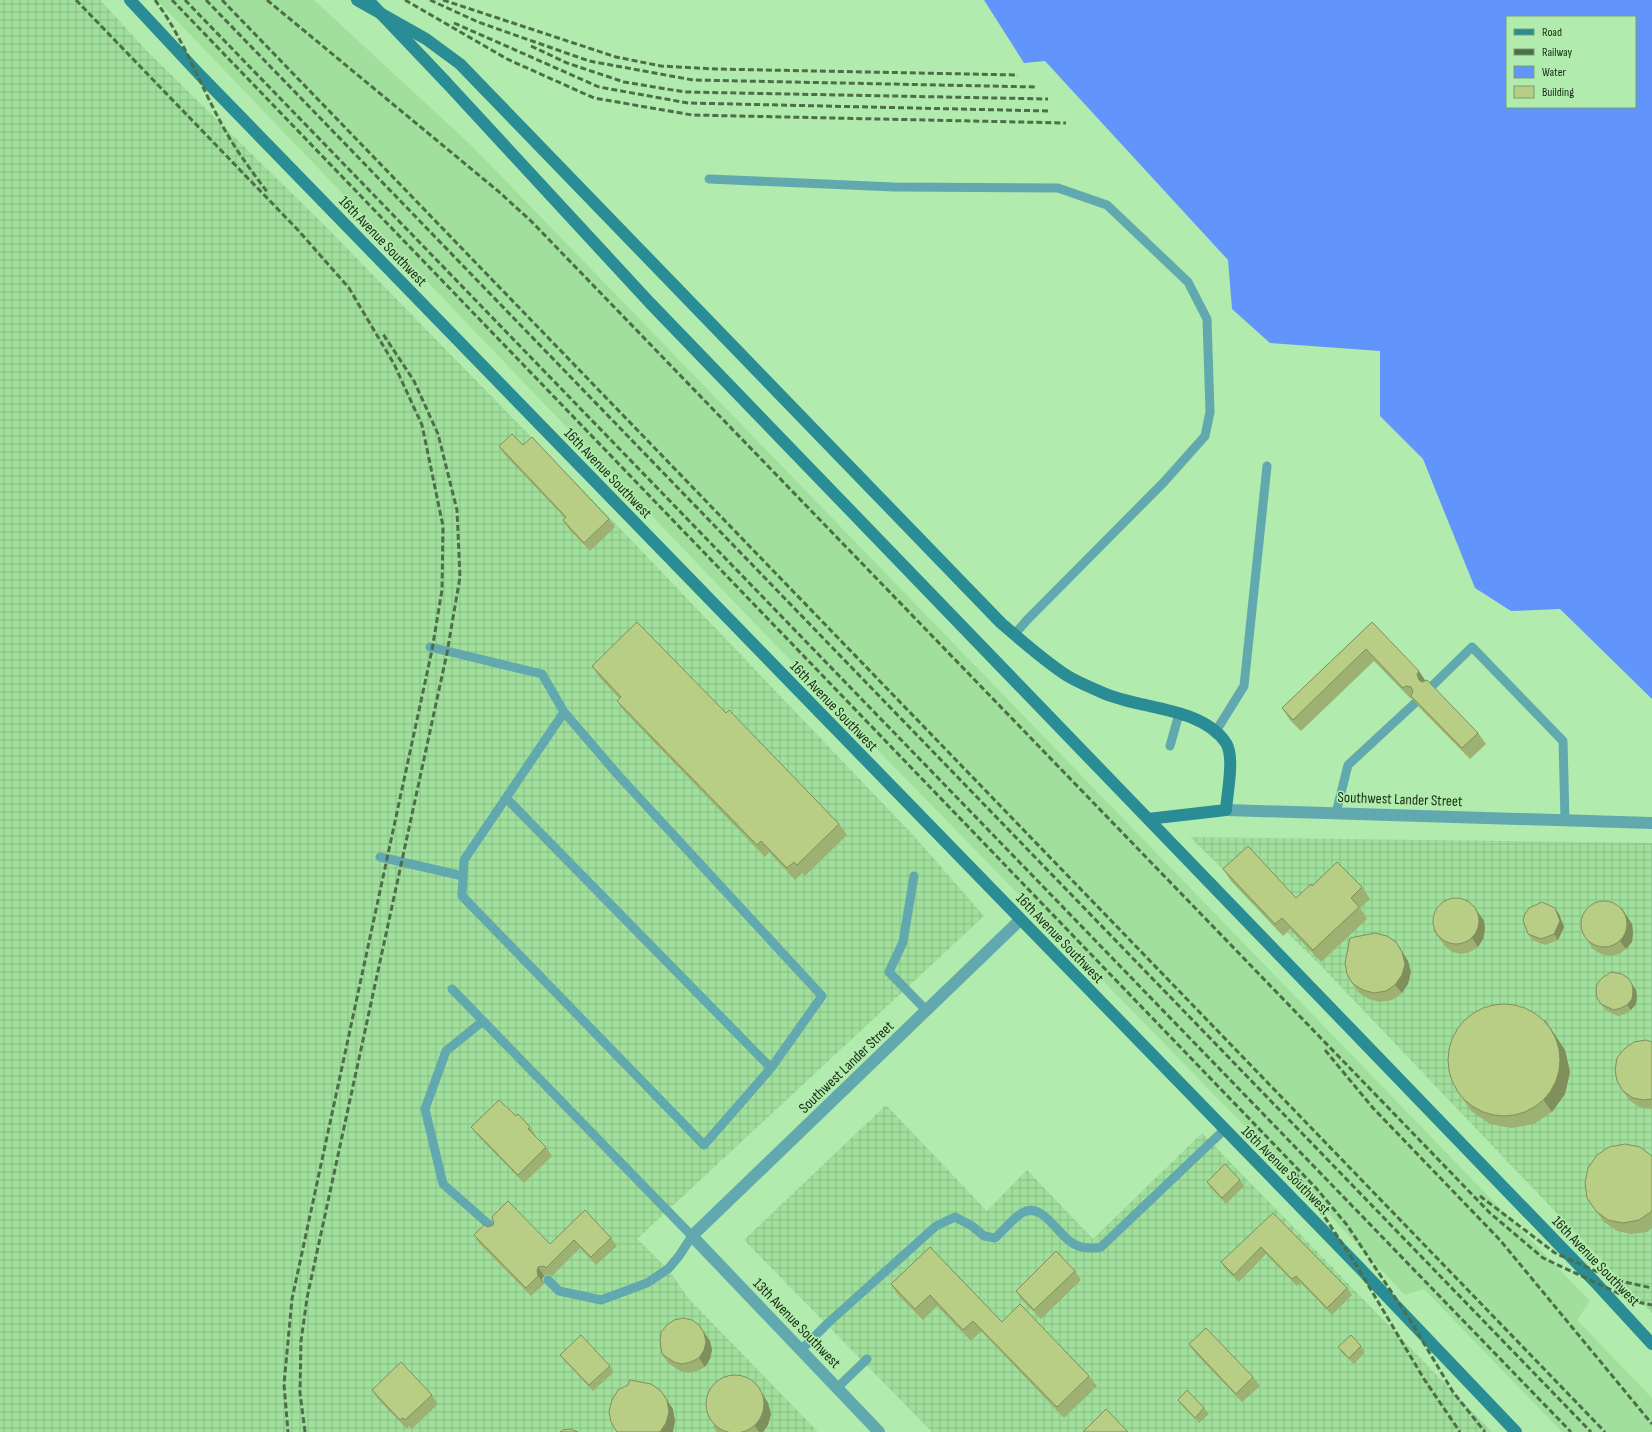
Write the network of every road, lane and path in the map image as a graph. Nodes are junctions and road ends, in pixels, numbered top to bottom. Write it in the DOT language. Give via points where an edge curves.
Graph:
graph roads {
  1 [pos="130,0"];
  2 [pos="357,0"];
  3 [pos="368,0"];
  4 [pos="709,179"];
  5 [pos="1266,466"];
  6 [pos="1014,635"];
  7 [pos="430,647"];
  8 [pos="1431,687"];
  9 [pos="1415,703"];
  10 [pos="564,712"];
  11 [pos="1178,714"];
  12 [pos="1216,731"];
  13 [pos="1170,746"];
  14 [pos="506,798"];
  15 [pos="1226,810"];
  16 [pos="1336,813"];
  17 [pos="1148,819"];
  18 [pos="1565,820"];
  19 [pos="1652,823"];
  20 [pos="380,857"];
  21 [pos="463,876"];
  22 [pos="914,876"];
  23 [pos="1020,920"];
  24 [pos="452,989"];
  25 [pos="927,1011"];
  26 [pos="483,1021"];
  27 [pos="770,1068"];
  28 [pos="1224,1130"];
  29 [pos="494,1229"];
  30 [pos="692,1236"];
  31 [pos="548,1280"];
  32 [pos="1652,1344"];
  33 [pos="801,1350"];
  34 [pos="867,1359"];
  35 [pos="837,1388"];
  36 [pos="879,1432"];
  37 [pos="1516,1432"];
  1 -- 23 [label="street, 16th Avenue Southwest" via="210,86"];
  2 -- 6 [label="street" via="426,39 460,64"];
  3 -- 17 [label="street, 16th Avenue Southwest, bridge" via="650,303"];
  4 -- 6 [label="lane" via="894,187 1058,188 1107,205 1188,282 1207,319 1210,412 1205,436 1164,482"];
  5 -- 12 [label="lane" via="1244,686"];
  6 -- 11 [label="street" via="1073,678 1104,693"];
  7 -- 10 [label="lane" via="542,674"];
  8 -- 18 [label="lane" via="1472,647 1563,741"];
  9 -- 16 [label="lane" via="1348,765"];
  10 -- 14 [label="lane"];
  10 -- 27 [label="lane" via="618,775 822,996"];
  11 -- 12 [label="street" via="1195,718"];
  11 -- 13 [label="lane"];
  12 -- 15 [label="street" via="1227,745 1230,760"];
  14 -- 21 [label="lane" via="464,860"];
  14 -- 27 [label="lane"];
  15 -- 16 [label="street, Southwest Lander Street"];
  15 -- 17 [label="street, Southwest Lander Street"];
  16 -- 18 [label="street, Southwest Lander Street"];
  17 -- 32 [label="street, 16th Avenue Southwest"];
  18 -- 19 [label="street, Southwest Lander Street"];
  20 -- 21 [label="lane"];
  21 -- 27 [label="lane" via="462,896 704,1145"];
  22 -- 25 [label="lane" via="903,942 889,972"];
  23 -- 25 [label="street, Southwest Lander Street"];
  23 -- 28 [label="street, 16th Avenue Southwest"];
  24 -- 26 [label="lane"];
  25 -- 30 [label="street, Southwest Lander Street"];
  26 -- 29 [label="lane" via="446,1051 424,1109 444,1184"];
  26 -- 30 [label="lane"];
  28 -- 33 [label="lane" via="1101,1247 1089,1250 1073,1244 1051,1221 1035,1211 1023,1212 995,1238 984,1236 972,1226 954,1217 936,1226"];
  28 -- 37 [label="street, 16th Avenue Southwest"];
  30 -- 31 [label="lane" via="668,1269 647,1283 601,1300 560,1291"];
  30 -- 33 [label="street, 13th Avenue Southwest"];
  33 -- 35 [label="street, 13th Avenue Southwest"];
  34 -- 35 [label="lane"];
  35 -- 36 [label="street, 13th Avenue Southwest"];
}
